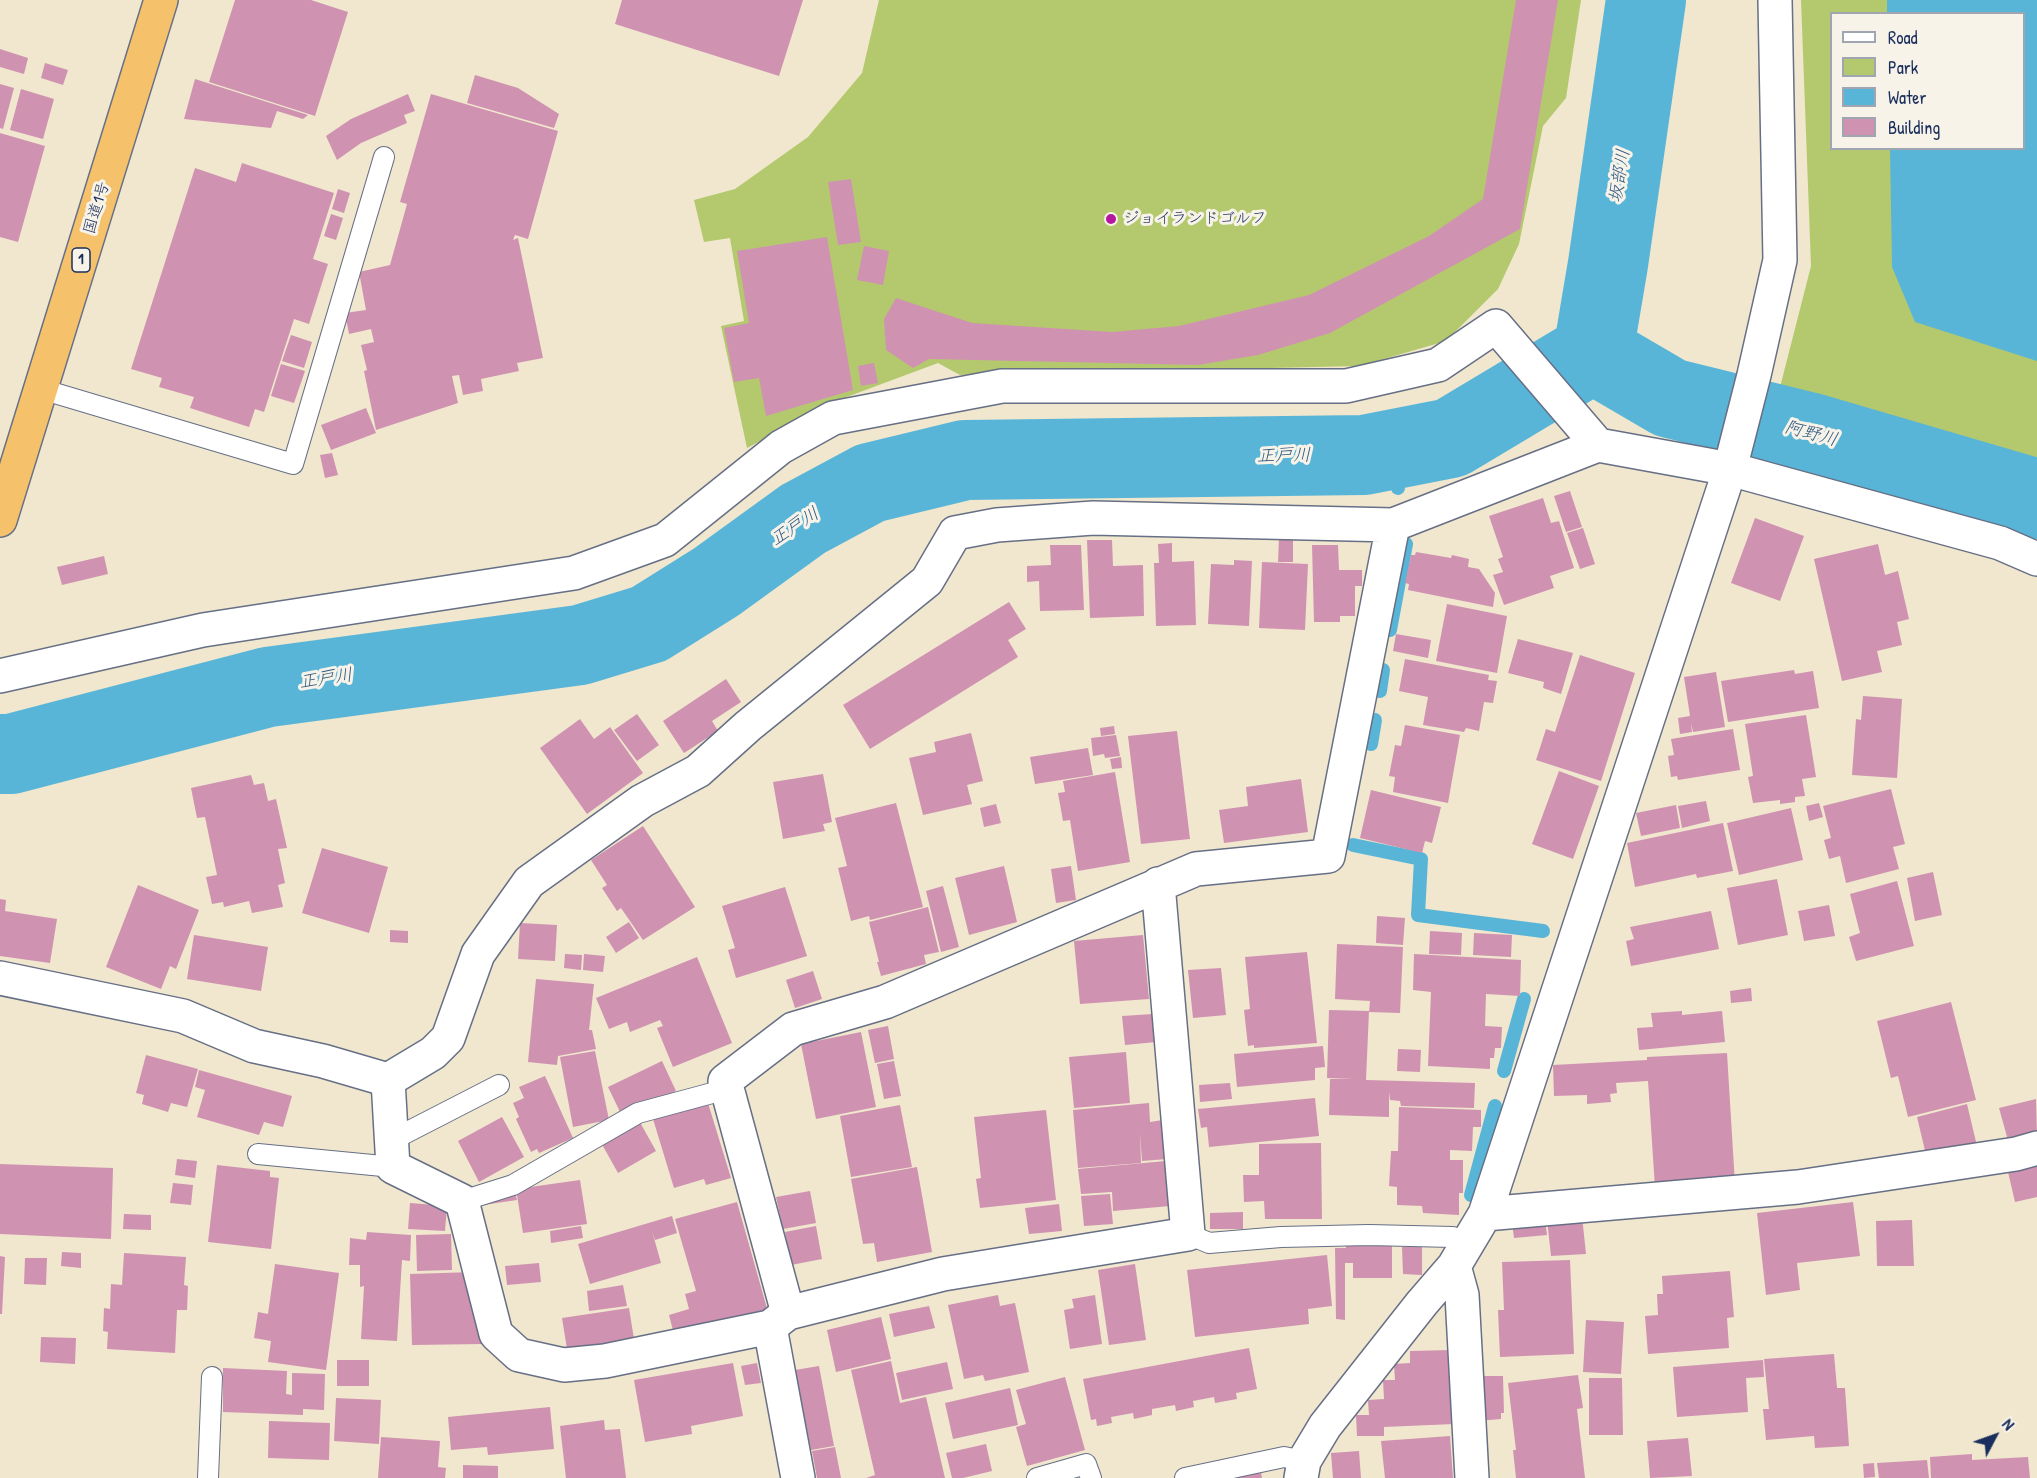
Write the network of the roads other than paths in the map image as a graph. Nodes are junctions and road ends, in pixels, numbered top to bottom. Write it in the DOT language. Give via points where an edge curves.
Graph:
graph roads {
  1 [pos="161,0"];
  2 [pos="1775,0"];
  3 [pos="384,157"];
  4 [pos="41,388"];
  5 [pos="1598,445"];
  6 [pos="1732,462"];
  7 [pos="0,520"];
  8 [pos="1393,525"];
  9 [pos="2037,559"];
  10 [pos="0,676"];
  11 [pos="1158,884"];
  12 [pos="0,978"];
  13 [pos="388,1080"];
  14 [pos="499,1085"];
  15 [pos="727,1089"];
  16 [pos="2037,1148"];
  17 [pos="258,1154"];
  18 [pos="393,1154"];
  19 [pos="462,1201"];
  20 [pos="1485,1214"];
  21 [pos="1188,1234"];
  22 [pos="1460,1256"];
  23 [pos="779,1320"];
  24 [pos="212,1377"];
  25 [pos="1303,1469"];
  26 [pos="208,1478"];
  27 [pos="798,1478"];
  28 [pos="1037,1478"];
  29 [pos="1091,1478"];
  30 [pos="1185,1478"];
  31 [pos="1472,1478"];
  1 -- 4 [label="highway, 国道1号 / 1"];
  2 -- 6 [label="street" via="1780,260"];
  3 -- 4 [label="lane" via="293,464"];
  4 -- 7 [label="highway, 国道1号 / 1"];
  5 -- 6 [label="street"];
  5 -- 8 [label="street"];
  5 -- 10 [label="street" via="1496,326 1438,365 1346,386 1002,386 833,418 781,447 665,540 574,573 203,630"];
  6 -- 9 [label="street" via="2000,543"];
  6 -- 20 [label="street"];
  8 -- 11 [label="street" via="1328,856 1196,869"];
  8 -- 13 [label="street" via="1093,518 997,525 955,533 927,581 698,771 642,801 529,882 478,954 448,1038 433,1053"];
  11 -- 15 [label="street" via="885,1002 793,1029 725,1081"];
  11 -- 21 [label="street"];
  12 -- 13 [label="street" via="183,1016 254,1046"];
  13 -- 18 [label="street"];
  14 -- 18 [label="lane"];
  15 -- 19 [label="lane" via="638,1113 513,1185"];
  15 -- 23 [label="street"];
  16 -- 20 [label="street" via="1798,1187"];
  17 -- 18 [label="lane"];
  18 -- 19 [label="street"];
  19 -- 23 [label="street" via="496,1334 519,1355 564,1365 605,1361"];
  20 -- 22 [label="street"];
  21 -- 22 [label="lane" via="1209,1243 1281,1237 1453,1237"];
  21 -- 23 [label="street" via="943,1274"];
  22 -- 25 [label="street" via="1325,1426"];
  22 -- 31 [label="street"];
  23 -- 27 [label="street"];
  24 -- 26 [label="lane"];
  25 -- 30 [label="lane" via="1284,1457"];
  28 -- 29 [label="lane" via="1086,1464"];
}
